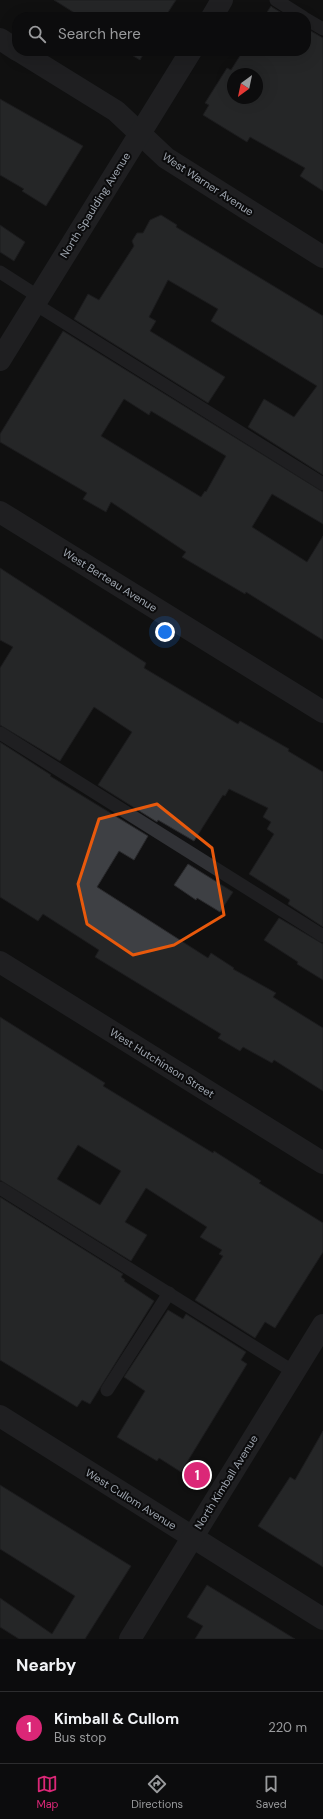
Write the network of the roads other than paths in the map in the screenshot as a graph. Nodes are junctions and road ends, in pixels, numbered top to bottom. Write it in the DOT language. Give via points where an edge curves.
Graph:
graph roads {
  1 [pos="222,0"];
  2 [pos="276,0"];
  3 [pos="215,12"];
  4 [pos="295,12"];
  5 [pos="311,22"];
  6 [pos="323,29"];
  7 [pos="0,39"];
  8 [pos="12,46"];
  9 [pos="28,56"];
  10 [pos="188,56"];
  11 [pos="140,133"];
  12 [pos="323,257"];
  13 [pos="0,272"];
  14 [pos="37,300"];
  15 [pos="0,360"];
  16 [pos="323,484"];
  17 [pos="0,512"];
  18 [pos="323,712"];
  19 [pos="0,733"];
  20 [pos="323,936"];
  21 [pos="0,962"];
  22 [pos="323,1163"];
  23 [pos="0,1188"];
  24 [pos="169,1293"];
  25 [pos="323,1325"];
  26 [pos="294,1372"];
  27 [pos="107,1390"];
  28 [pos="0,1416"];
  29 [pos="192,1538"];
  30 [pos="323,1619"];
  31 [pos="130,1639"];
  1 -- 3 [label="street"];
  2 -- 4 [label="lane"];
  5 -- 6 [label="lane"];
  7 -- 8 [label="street, West Warner Avenue"];
  9 -- 11 [label="street, West Warner Avenue" via="116,111"];
  10 -- 11 [label="street, North Spaulding Avenue"];
  11 -- 12 [label="street, West Warner Avenue" via="166,158"];
  11 -- 14 [label="street, North Spaulding Avenue"];
  13 -- 14 [label="lane"];
  14 -- 15 [label="street, North Spaulding Avenue"];
  14 -- 16 [label="lane"];
  17 -- 18 [label="street, West Berteau Avenue"];
  19 -- 20 [label="lane"];
  21 -- 22 [label="street, West Hutchinson Street"];
  23 -- 24 [label="lane"];
  24 -- 26 [label="lane"];
  24 -- 27 [label="lane"];
  25 -- 26 [label="street, North Kimball Avenue"];
  26 -- 29 [label="street, North Kimball Avenue"];
  28 -- 29 [label="street, West Cullom Avenue"];
  29 -- 30 [label="street, West Cullom Avenue"];
  29 -- 31 [label="street, North Kimball Avenue"];
}
